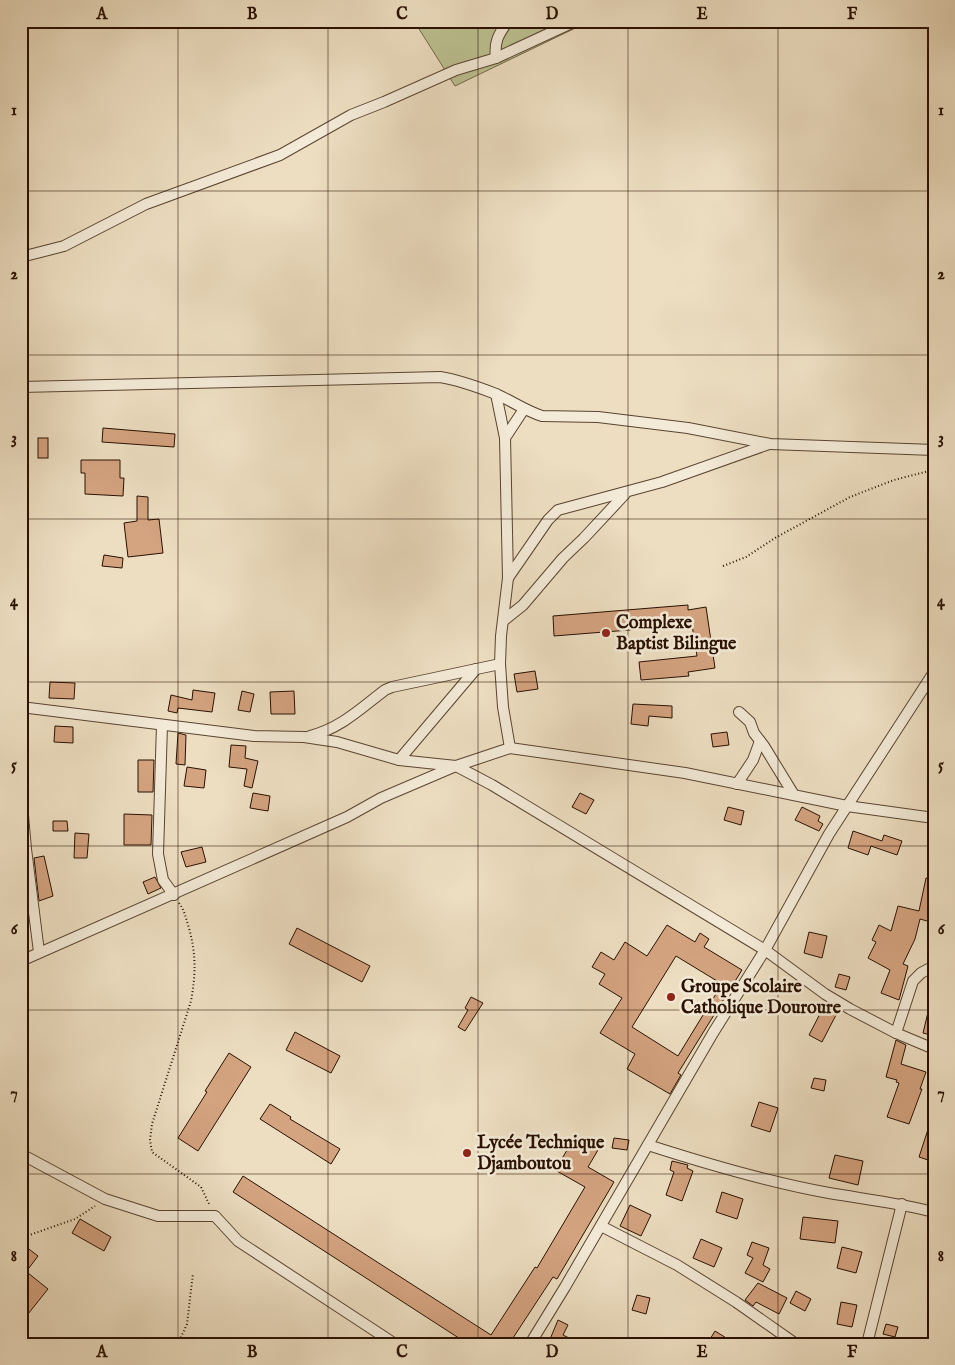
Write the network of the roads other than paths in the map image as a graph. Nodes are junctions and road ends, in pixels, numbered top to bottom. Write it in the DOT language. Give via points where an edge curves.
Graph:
graph roads {
  1 [pos="508,21"];
  2 [pos="576,21"];
  3 [pos="564,24"];
  4 [pos="496,58"];
  5 [pos="21,257"];
  6 [pos="21,387"];
  7 [pos="496,394"];
  8 [pos="524,409"];
  9 [pos="505,438"];
  10 [pos="770,444"];
  11 [pos="934,450"];
  12 [pos="626,493"];
  13 [pos="508,578"];
  14 [pos="503,622"];
  15 [pos="500,664"];
  16 [pos="476,670"];
  17 [pos="934,672"];
  18 [pos="21,707"];
  19 [pos="739,712"];
  20 [pos="162,725"];
  21 [pos="304,737"];
  22 [pos="760,741"];
  23 [pos="510,748"];
  24 [pos="399,760"];
  25 [pos="456,766"];
  26 [pos="737,784"];
  27 [pos="21,793"];
  28 [pos="794,795"];
  29 [pos="848,806"];
  30 [pos="934,818"];
  31 [pos="174,895"];
  32 [pos="765,950"];
  33 [pos="39,952"];
  34 [pos="21,961"];
  35 [pos="934,966"];
  36 [pos="896,1033"];
  37 [pos="934,1048"];
  38 [pos="648,1145"];
  39 [pos="21,1154"];
  40 [pos="902,1204"];
  41 [pos="934,1212"];
  42 [pos="601,1226"];
  43 [pos="395,1344"];
  44 [pos="530,1344"];
  45 [pos="796,1344"];
  46 [pos="867,1344"];
  1 -- 4 [label="street" via="494,45"];
  2 -- 3 [label="street"];
  3 -- 4 [label="street"];
  4 -- 5 [label="street" via="456,70 351,115 280,155 146,204 64,246"];
  6 -- 7 [label="street" via="440,377"];
  7 -- 8 [label="street"];
  7 -- 9 [label="street"];
  8 -- 9 [label="street"];
  8 -- 10 [label="street" via="542,416 598,417 688,428"];
  9 -- 13 [label="street"];
  10 -- 11 [label="street"];
  10 -- 12 [label="street"];
  12 -- 13 [label="street" via="558,510"];
  12 -- 14 [label="street"];
  13 -- 14 [label="street"];
  14 -- 15 [label="street"];
  15 -- 16 [label="street"];
  15 -- 23 [label="street"];
  16 -- 21 [label="street" via="392,687 332,729"];
  16 -- 24 [label="street"];
  17 -- 29 [label="street"];
  18 -- 20 [label="street"];
  19 -- 22 [label="street" via="750,722"];
  20 -- 21 [label="street" via="254,736"];
  20 -- 31 [label="street" via="158,854 163,880"];
  21 -- 24 [label="street" via="349,745"];
  22 -- 26 [label="street" via="753,760"];
  22 -- 28 [label="street"];
  23 -- 25 [label="street"];
  23 -- 26 [label="street" via="685,773"];
  24 -- 25 [label="street"];
  25 -- 31 [label="street"];
  25 -- 32 [label="street"];
  26 -- 28 [label="street"];
  27 -- 33 [label="street"];
  28 -- 29 [label="street"];
  29 -- 30 [label="street"];
  29 -- 32 [label="street"];
  31 -- 33 [label="street"];
  32 -- 36 [label="street" via="825,994"];
  32 -- 38 [label="street"];
  33 -- 34 [label="street"];
  35 -- 36 [label="street" via="913,980"];
  36 -- 37 [label="street"];
  38 -- 40 [label="street" via="694,1160 818,1190"];
  38 -- 42 [label="street"];
  39 -- 43 [label="street" via="106,1199 158,1216 216,1216 238,1241"];
  40 -- 41 [label="street"];
  40 -- 46 [label="street"];
  42 -- 44 [label="street"];
  42 -- 45 [label="street" via="677,1264"];
}
